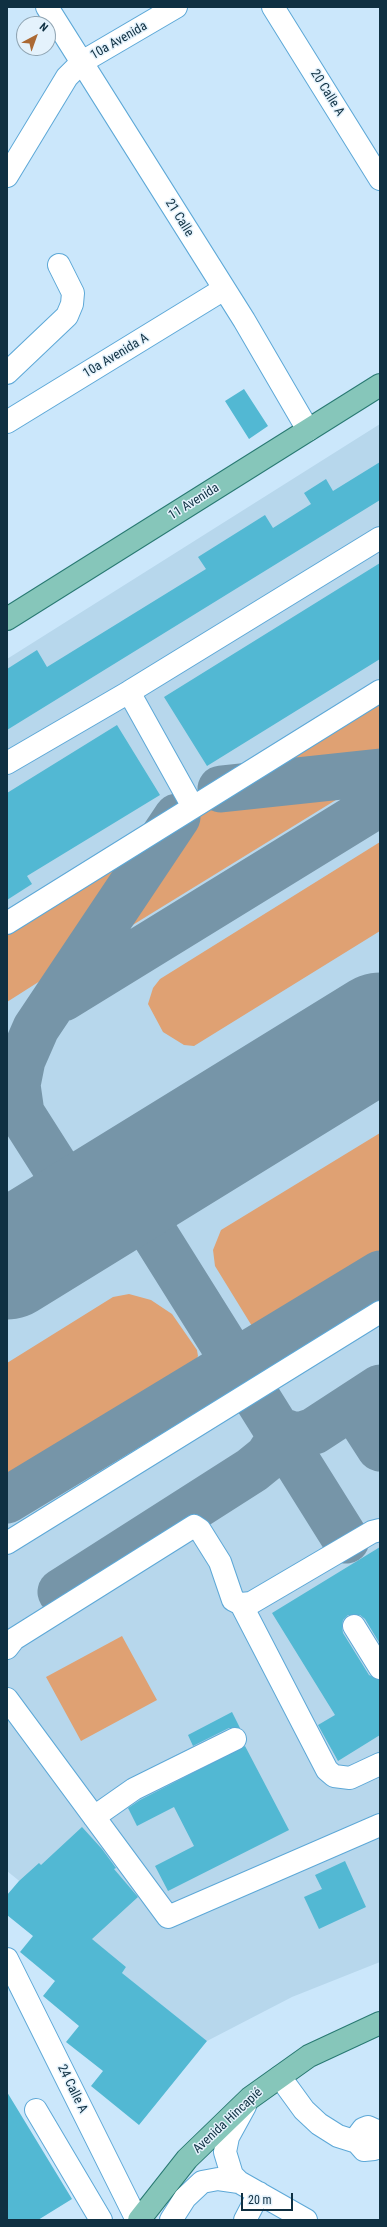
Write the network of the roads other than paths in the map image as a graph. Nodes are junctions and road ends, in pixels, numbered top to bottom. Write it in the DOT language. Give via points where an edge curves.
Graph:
graph roads {
  1 [pos="47,7"];
  2 [pos="176,7"];
  3 [pos="273,7"];
  4 [pos="82,62"];
  5 [pos="7,176"];
  6 [pos="380,179"];
  7 [pos="59,265"];
  8 [pos="224,290"];
  9 [pos="7,373"];
  10 [pos="380,385"];
  11 [pos="8,420"];
  12 [pos="308,430"];
  13 [pos="380,538"];
  14 [pos="7,619"];
  15 [pos="380,691"];
  16 [pos="129,692"];
  17 [pos="7,763"];
  18 [pos="193,807"];
  19 [pos="7,923"];
  20 [pos="380,1312"];
  21 [pos="380,1530"];
  22 [pos="7,1543"];
  23 [pos="241,1604"];
  24 [pos="354,1626"];
  25 [pos="7,1648"];
  26 [pos="380,1668"];
  27 [pos="7,1699"];
  28 [pos="235,1739"];
  29 [pos="380,1764"];
  30 [pos="94,1817"];
  31 [pos="380,1826"];
  32 [pos="7,1959"];
  33 [pos="380,2023"];
  34 [pos="280,2077"];
  35 [pos="250,2098"];
  36 [pos="36,2110"];
  37 [pos="380,2138"];
  38 [pos="357,2142"];
  39 [pos="380,2142"];
  40 [pos="239,2182"];
  41 [pos="259,2193"];
  42 [pos="176,2218"];
  43 [pos="101,2220"];
  44 [pos="138,2220"];
  45 [pos="246,2220"];
  46 [pos="306,2220"];
  1 -- 4 [label="street, 21 Calle"];
  2 -- 4 [label="street, 10a Avenida"];
  3 -- 6 [label="street, 20 Calle A"];
  4 -- 5 [label="street, 10a Avenida" via="67,77"];
  4 -- 8 [label="street, 21 Calle"];
  7 -- 9 [label="street" via="72,293 72,304 67,316"];
  8 -- 11 [label="street, 10a Avenida A"];
  8 -- 12 [label="street, 21 Calle"];
  10 -- 12 [label="main road, 11 Avenida"];
  12 -- 14 [label="main road, 11 Avenida"];
  13 -- 16 [label="street"];
  15 -- 18 [label="street"];
  16 -- 17 [label="street"];
  16 -- 18 [label="street"];
  18 -- 19 [label="street"];
  20 -- 22 [label="street"];
  21 -- 23 [label="street" via="372,1532 251,1603"];
  23 -- 25 [label="street" via="233,1600 220,1562 200,1530 194,1526 14,1639"];
  23 -- 29 [label="street" via="327,1770 334,1776 350,1778"];
  24 -- 26 [label="street"];
  27 -- 30 [label="street"];
  28 -- 30 [label="street" via="134,1789"];
  30 -- 31 [label="street" via="168,1916"];
  32 -- 44 [label="street, 24 Calle A"];
  33 -- 34 [label="main road, Avenida Hincapié" via="309,2056"];
  34 -- 35 [label="main road, Avenida Hincapié"];
  34 -- 38 [label="street" via="304,2110 319,2124 338,2136"];
  35 -- 40 [label="street" via="228,2138 225,2152 232,2175"];
  35 -- 44 [label="main road, Avenida Hincapié" via="187,2159"];
  36 -- 43 [label="street"];
  37 -- 38 [label="street" via="377,2131 368,2127 359,2132"];
  38 -- 39 [label="street" via="364,2150 369,2151"];
  40 -- 41 [label="street"];
  40 -- 42 [label="street" via="224,2179 202,2182 185,2198"];
  41 -- 45 [label="street"];
  41 -- 46 [label="street"];
}
